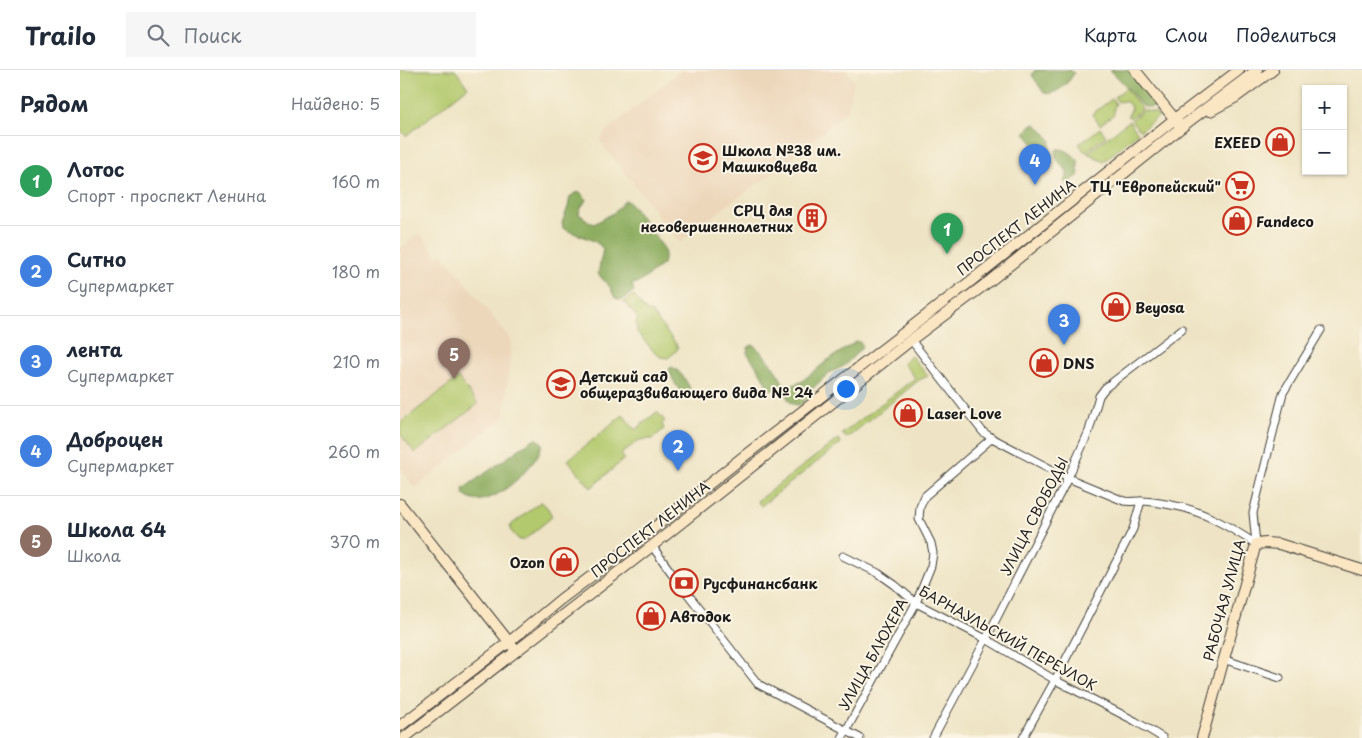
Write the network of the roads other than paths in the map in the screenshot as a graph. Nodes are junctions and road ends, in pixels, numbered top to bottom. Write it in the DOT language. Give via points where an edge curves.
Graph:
graph roads {
  1 [pos="1135,70"];
  2 [pos="1239,70"];
  3 [pos="1257,70"];
  4 [pos="1273,70"];
  5 [pos="1193,118"];
  6 [pos="1178,123"];
  7 [pos="1182,329"];
  8 [pos="1321,330"];
  9 [pos="908,336"];
  10 [pos="992,438"];
  11 [pos="1068,478"];
  12 [pos="1141,501"];
  13 [pos="400,504"];
  14 [pos="1256,544"];
  15 [pos="652,546"];
  16 [pos="843,556"];
  17 [pos="1362,570"];
  18 [pos="916,603"];
  19 [pos="986,639"];
  20 [pos="509,642"];
  21 [pos="516,652"];
  22 [pos="1223,659"];
  23 [pos="1280,678"];
  24 [pos="1055,680"];
  25 [pos="400,726"];
  26 [pos="844,734"];
  27 [pos="404,738"];
  28 [pos="860,738"];
  29 [pos="933,738"];
  30 [pos="1023,738"];
  31 [pos="1163,738"];
  32 [pos="1202,738"];
  1 -- 6 [label="main road"];
  2 -- 6 [label="main road, ПРОСПЕКТ ЛЕНИНА"];
  3 -- 5 [label="main road, ПРОСПЕКТ ЛЕНИНА"];
  4 -- 5 [label="main road, ПРОСПЕКТ ЛЕНИНА" via="1221,106"];
  5 -- 6 [label="main road, ПРОСПЕКТ ЛЕНИНА"];
  6 -- 9 [label="main road, ПРОСПЕКТ ЛЕНИНА" via="967,284"];
  7 -- 11 [label="street, УЛИЦА СВОБОДЫ" via="1101,391 1089,431"];
  8 -- 14 [label="street, РАБОЧАЯ УЛИЦА" via="1283,393 1253,513"];
  9 -- 10 [label="street" via="983,432"];
  9 -- 15 [label="main road, ПРОСПЕКТ ЛЕНИНА"];
  9 -- 20 [label="main road, ПРОСПЕКТ ЛЕНИНА" via="743,457"];
  10 -- 11 [label="street"];
  10 -- 18 [label="street, УЛИЦА БЛЮХЕРА" via="925,496 919,518 931,543 931,566"];
  11 -- 12 [label="street" via="1124,501"];
  11 -- 19 [label="street, УЛИЦА СВОБОДЫ"];
  12 -- 14 [label="street" via="1200,513 1229,526"];
  12 -- 24 [label="street" via="1133,529"];
  13 -- 20 [label="main road"];
  14 -- 17 [label="main road" via="1279,544"];
  14 -- 22 [label="main road, РАБОЧАЯ УЛИЦА"];
  15 -- 21 [label="main road, ПРОСПЕКТ ЛЕНИНА"];
  15 -- 26 [label="street" via="758,684"];
  16 -- 18 [label="street, БАРНАУЛЬСКИЙ ПЕРЕУЛОК" via="878,573"];
  18 -- 19 [label="street, БАРНАУЛЬСКИЙ ПЕРЕУЛОК"];
  18 -- 26 [label="street, УЛИЦА БЛЮХЕРА"];
  19 -- 24 [label="street, БАРНАУЛЬСКИЙ ПЕРЕУЛОК"];
  19 -- 29 [label="street, УЛИЦА СВОБОДЫ"];
  20 -- 21 [label="main road"];
  20 -- 25 [label="main road, ПРОСПЕКТ ЛЕНИНА"];
  21 -- 27 [label="main road, ПРОСПЕКТ ЛЕНИНА"];
  22 -- 23 [label="street"];
  22 -- 32 [label="main road, РАБОЧАЯ УЛИЦА"];
  24 -- 30 [label="street"];
  24 -- 31 [label="street, БАРНАУЛЬСКИЙ ПЕРЕУЛОК"];
  26 -- 28 [label="street"];
}
